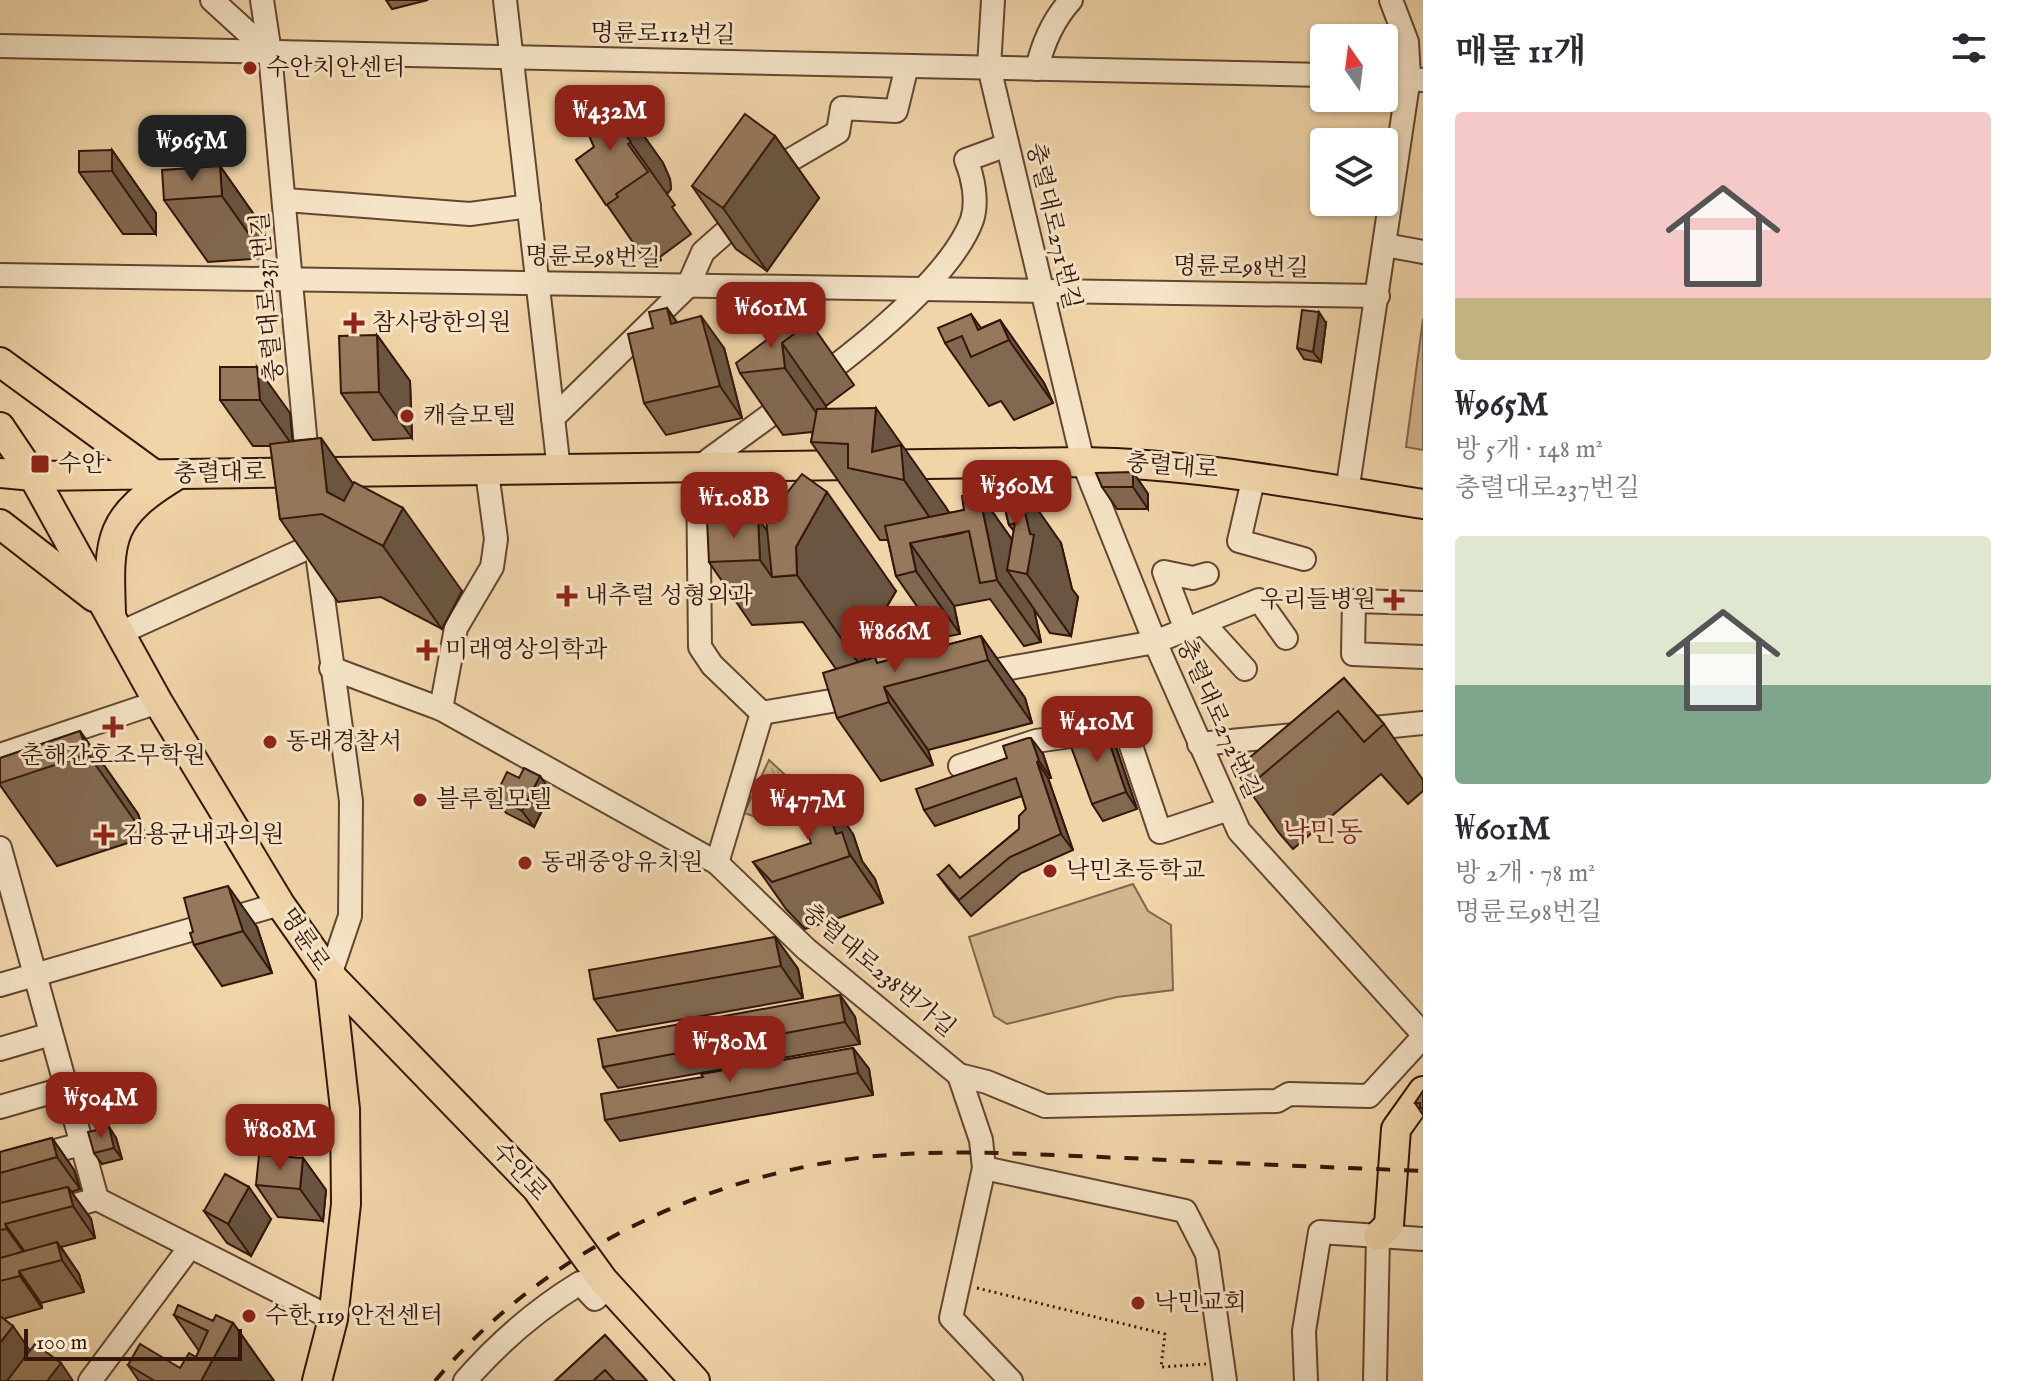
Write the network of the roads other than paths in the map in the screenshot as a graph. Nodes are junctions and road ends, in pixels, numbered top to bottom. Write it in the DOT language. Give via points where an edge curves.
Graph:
graph roads {
  1 [pos="212,0"];
  2 [pos="262,0"];
  3 [pos="505,0"];
  4 [pos="993,0"];
  5 [pos="1071,0"];
  6 [pos="1391,0"];
  7 [pos="0,46"];
  8 [pos="270,53"];
  9 [pos="512,58"];
  10 [pos="907,66"];
  11 [pos="989,67"];
  12 [pos="1037,69"];
  13 [pos="1310,75"];
  14 [pos="1416,79"];
  15 [pos="1007,145"];
  16 [pos="286,200"];
  17 [pos="529,206"];
  18 [pos="1385,245"];
  19 [pos="1423,252"];
  20 [pos="0,275"];
  21 [pos="292,280"];
  22 [pos="537,283"];
  23 [pos="688,286"];
  24 [pos="927,289"];
  25 [pos="1042,291"];
  26 [pos="1378,296"];
  27 [pos="0,362"];
  28 [pos="553,418"];
  29 [pos="0,427"];
  30 [pos="1083,462"];
  31 [pos="698,468"];
  32 [pos="559,470"];
  33 [pos="309,472"];
  34 [pos="487,472"];
  35 [pos="0,473"];
  36 [pos="167,474"];
  37 [pos="33,476"];
  38 [pos="1254,476"];
  39 [pos="1347,492"];
  40 [pos="1423,504"];
  41 [pos="0,524"];
  42 [pos="316,544"];
  43 [pos="1304,559"];
  44 [pos="1207,574"];
  45 [pos="1423,603"];
  46 [pos="112,618"];
  47 [pos="1196,628"];
  48 [pos="1286,638"];
  49 [pos="1155,642"];
  50 [pos="1423,657"];
  51 [pos="331,668"];
  52 [pos="1245,669"];
  53 [pos="951,679"];
  54 [pos="888,690"];
  55 [pos="158,702"];
  56 [pos="441,709"];
  57 [pos="762,713"];
  58 [pos="1423,723"];
  59 [pos="1199,744"];
  60 [pos="0,755"];
  61 [pos="960,766"];
  62 [pos="1229,809"];
  63 [pos="0,848"];
  64 [pos="717,863"];
  65 [pos="280,904"];
  66 [pos="35,975"];
  67 [pos="330,975"];
  68 [pos="0,985"];
  69 [pos="51,1034"];
  70 [pos="1423,1036"];
  71 [pos="0,1049"];
  72 [pos="959,1075"];
  73 [pos="66,1088"];
  74 [pos="1423,1091"];
  75 [pos="0,1107"];
  76 [pos="81,1144"];
  77 [pos="0,1166"];
  78 [pos="984,1168"];
  79 [pos="97,1199"];
  80 [pos="0,1226"];
  81 [pos="1378,1236"];
  82 [pos="1423,1239"];
  83 [pos="190,1247"];
  84 [pos="609,1287"];
  85 [pos="333,1319"];
  86 [pos="1224,1372"];
  87 [pos="90,1381"];
  88 [pos="317,1381"];
  89 [pos="465,1381"];
  90 [pos="695,1381"];
  91 [pos="1011,1381"];
  92 [pos="1306,1381"];
  93 [pos="1375,1381"];
  1 -- 8 [label="street"];
  2 -- 8 [label="street, 충렬대로237번길"];
  3 -- 9 [label="street"];
  4 -- 11 [label="street, 충렬대로271번길"];
  5 -- 12 [label="street" via="1042,47"];
  6 -- 14 [label="street"];
  7 -- 8 [label="street, 명륜로112번길"];
  8 -- 9 [label="street, 명륜로112번길"];
  8 -- 16 [label="street, 충렬대로237번길"];
  9 -- 10 [label="street, 명륜로112번길"];
  9 -- 17 [label="street"];
  10 -- 11 [label="street, 명륜로112번길"];
  10 -- 23 [label="street" via="896,111 842,108 838,132 758,178 747,213 703,252"];
  11 -- 12 [label="street, 명륜로112번길"];
  11 -- 15 [label="street, 충렬대로271번길"];
  12 -- 13 [label="street, 명륜로112번길"];
  14 -- 18 [label="street"];
  15 -- 24 [label="street" via="966,160 975,197 972,218"];
  15 -- 25 [label="street, 충렬대로271번길"];
  16 -- 17 [label="street" via="470,214"];
  16 -- 21 [label="street, 충렬대로237번길"];
  17 -- 22 [label="street"];
  18 -- 19 [label="street"];
  18 -- 26 [label="street"];
  20 -- 21 [label="street, 명륜로98번길"];
  21 -- 22 [label="street, 명륜로98번길"];
  21 -- 33 [label="street, 충렬대로237번길"];
  22 -- 23 [label="street, 명륜로98번길"];
  22 -- 28 [label="street"];
  23 -- 24 [label="street, 명륜로98번길"];
  23 -- 28 [label="street"];
  24 -- 25 [label="street, 명륜로98번길"];
  24 -- 31 [label="street"];
  25 -- 26 [label="street, 명륜로98번길"];
  25 -- 30 [label="street, 충렬대로271번길"];
  26 -- 39 [label="street"];
  27 -- 36 [label="main road"];
  28 -- 32 [label="street"];
  29 -- 37 [label="main road, 명륜로"];
  30 -- 31 [label="main road, 충렬대로"];
  30 -- 38 [label="main road, 충렬대로" via="1161,463"];
  30 -- 49 [label="street, 충렬대로272번길"];
  31 -- 32 [label="main road, 충렬대로"];
  31 -- 57 [label="street" via="700,647"];
  32 -- 34 [label="main road, 충렬대로"];
  33 -- 34 [label="main road, 충렬대로"];
  33 -- 36 [label="main road, 충렬대로"];
  33 -- 42 [label="street, 충렬대로237번길"];
  34 -- 56 [label="street" via="496,539 492,567 456,628"];
  35 -- 37 [label="main road, 충렬대로"];
  36 -- 37 [label="main road, 충렬대로"];
  36 -- 46 [label="main road" via="114,535 109,560"];
  37 -- 46 [label="main road, 명륜로"];
  38 -- 39 [label="main road, 충렬대로"];
  38 -- 43 [label="street" via="1239,541"];
  39 -- 40 [label="main road, 충렬대로"];
  41 -- 46 [label="main road"];
  42 -- 46 [label="street"];
  42 -- 51 [label="street, 충렬대로237번길"];
  44 -- 47 [label="street" via="1193,578 1164,572"];
  45 -- 50 [label="street" via="1354,601 1353,654"];
  46 -- 55 [label="main road, 명륜로"];
  47 -- 48 [label="street" via="1259,600"];
  47 -- 49 [label="street"];
  47 -- 52 [label="street"];
  49 -- 53 [label="street"];
  49 -- 59 [label="street, 충렬대로272번길"];
  51 -- 56 [label="street, 충렬대로238번가길"];
  51 -- 67 [label="street, 충렬대로237번길" via="351,801 351,878 350,916"];
  54 -- 57 [label="street"];
  55 -- 60 [label="street"];
  55 -- 65 [label="main road, 명륜로"];
  56 -- 64 [label="street, 충렬대로238번가길"];
  57 -- 64 [label="street"];
  58 -- 59 [label="street"];
  59 -- 62 [label="street, 충렬대로272번길"];
  61 -- 62 [label="street" via="1036,741 1125,728 1160,832"];
  62 -- 70 [label="street, 충렬대로272번길" via="1254,851"];
  63 -- 66 [label="street"];
  64 -- 72 [label="street, 충렬대로238번가길" via="806,949"];
  65 -- 66 [label="street"];
  65 -- 67 [label="main road, 명륜로"];
  66 -- 68 [label="street"];
  66 -- 69 [label="street"];
  67 -- 84 [label="main road, 수안로" via="537,1189"];
  67 -- 85 [label="main road, 명륜로" via="346,1159"];
  69 -- 71 [label="street"];
  69 -- 73 [label="street"];
  70 -- 72 [label="street, 충렬대로238번가길" via="1369,1096 1289,1094 1277,1101 1045,1106"];
  72 -- 78 [label="street" via="981,1140"];
  73 -- 75 [label="street"];
  73 -- 76 [label="street"];
  74 -- 81 [label="main road" via="1396,1129 1389,1225"];
  76 -- 77 [label="street"];
  76 -- 79 [label="street"];
  78 -- 86 [label="street" via="1185,1211 1207,1254"];
  78 -- 91 [label="street" via="951,1318"];
  79 -- 80 [label="street"];
  79 -- 83 [label="street"];
  81 -- 82 [label="street"];
  81 -- 92 [label="street" via="1320,1232 1304,1331"];
  81 -- 93 [label="street"];
  83 -- 85 [label="street"];
  83 -- 87 [label="street"];
  84 -- 89 [label="street" via="595,1299 580,1283 552,1300 498,1343"];
  84 -- 90 [label="main road, 수안로"];
  85 -- 88 [label="main road, 명륜로"];
}
